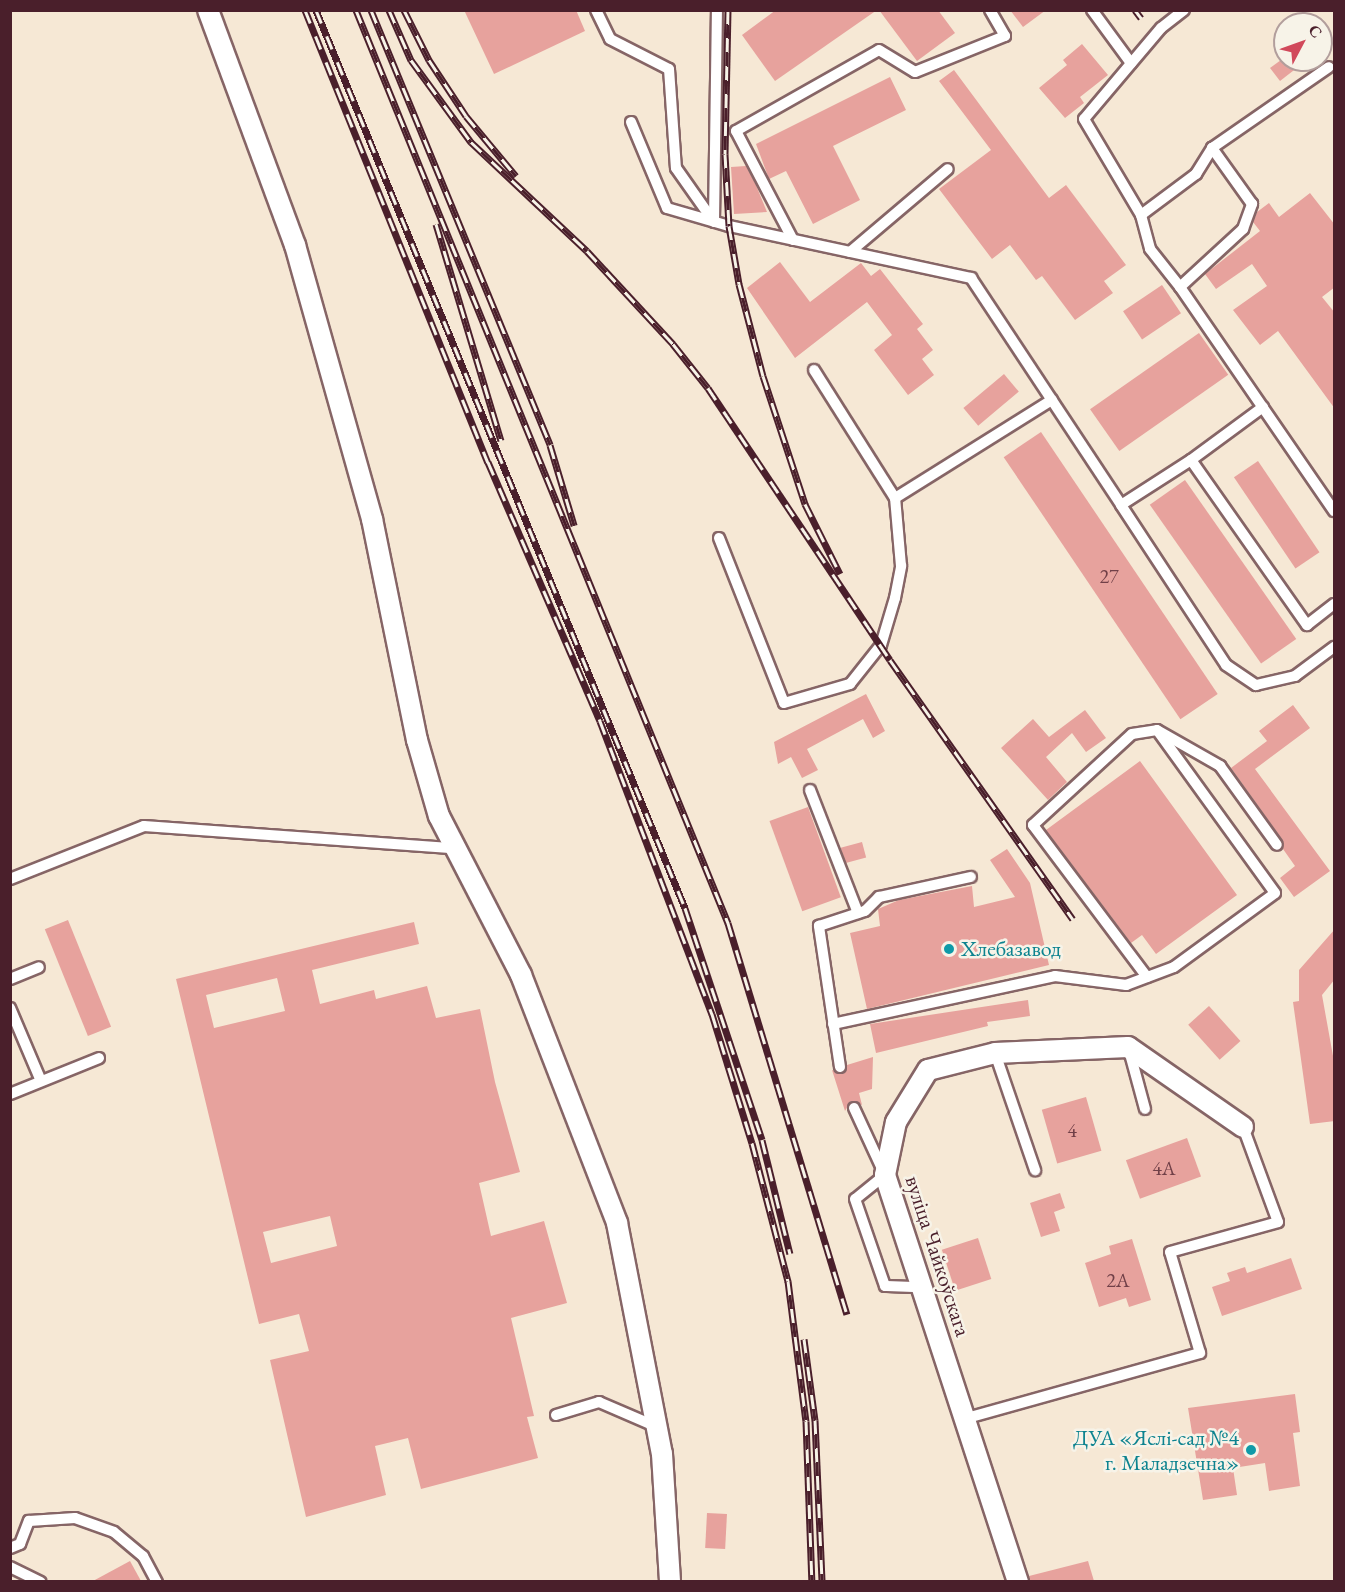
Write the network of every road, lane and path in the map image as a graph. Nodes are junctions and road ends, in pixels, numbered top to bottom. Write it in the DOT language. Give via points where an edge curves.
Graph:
graph roads {
  1 [pos="208,10"];
  2 [pos="596,10"];
  3 [pos="717,10"];
  4 [pos="990,10"];
  5 [pos="1092,10"];
  6 [pos="1184,10"];
  7 [pos="1131,63"];
  8 [pos="1322,72"];
  9 [pos="631,122"];
  10 [pos="1212,148"];
  11 [pos="948,169"];
  12 [pos="1140,215"];
  13 [pos="714,222"];
  14 [pos="793,240"];
  15 [pos="850,252"];
  16 [pos="1180,288"];
  17 [pos="814,370"];
  18 [pos="1052,400"];
  19 [pos="1263,406"];
  20 [pos="1191,460"];
  21 [pos="895,498"];
  22 [pos="1121,505"];
  23 [pos="1335,511"];
  24 [pos="719,538"];
  25 [pos="1335,604"];
  26 [pos="1335,647"];
  27 [pos="1157,730"];
  28 [pos="810,790"];
  29 [pos="1277,845"];
  30 [pos="453,848"];
  31 [pos="971,877"];
  32 [pos="10,879"];
  33 [pos="858,913"];
  34 [pos="39,967"];
  35 [pos="1147,977"];
  36 [pos="10,979"];
  37 [pos="10,1008"];
  38 [pos="833,1024"];
  39 [pos="1128,1047"];
  40 [pos="995,1053"];
  41 [pos="99,1058"];
  42 [pos="840,1067"];
  43 [pos="41,1081"];
  44 [pos="10,1094"];
  45 [pos="854,1108"];
  46 [pos="1145,1110"];
  47 [pos="1243,1127"];
  48 [pos="1035,1170"];
  49 [pos="885,1175"];
  50 [pos="922,1287"];
  51 [pos="556,1415"];
  52 [pos="967,1418"];
  53 [pos="657,1427"];
  54 [pos="10,1548"];
  55 [pos="10,1567"];
  56 [pos="41,1581"];
  57 [pos="158,1581"];
  58 [pos="670,1581"];
  59 [pos="1018,1581"];
  1 -- 30 [label="street" via="295,244 372,519 417,740 439,816"];
  2 -- 13 [label="lane" via="610,39 669,69 676,168"];
  3 -- 13 [label="lane"];
  4 -- 14 [label="lane" via="1005,36 915,72 879,50 736,131"];
  5 -- 7 [label="lane"];
  6 -- 7 [label="lane" via="1161,28"];
  7 -- 12 [label="lane" via="1084,119"];
  8 -- 10 [label="lane"];
  9 -- 13 [label="lane" via="667,208"];
  10 -- 12 [label="lane" via="1196,174"];
  10 -- 16 [label="lane" via="1252,204 1243,230"];
  11 -- 15 [label="lane"];
  12 -- 16 [label="lane" via="1150,249"];
  13 -- 14 [label="lane"];
  14 -- 15 [label="lane"];
  15 -- 18 [label="lane" via="971,278"];
  16 -- 19 [label="lane"];
  17 -- 21 [label="lane"];
  18 -- 21 [label="lane"];
  18 -- 22 [label="lane"];
  19 -- 20 [label="lane"];
  19 -- 23 [label="lane"];
  20 -- 22 [label="lane"];
  20 -- 25 [label="lane" via="1307,625"];
  21 -- 24 [label="lane" via="901,566 881,645 850,684 784,703"];
  22 -- 26 [label="lane" via="1226,665 1256,685 1294,676"];
  27 -- 29 [label="lane" via="1220,766"];
  27 -- 35 [label="lane" via="1132,734 1033,825"];
  27 -- 35 [label="lane" via="1275,893 1174,967"];
  28 -- 33 [label="lane"];
  30 -- 32 [label="lane" via="144,826"];
  30 -- 53 [label="street" via="493,914 521,975 617,1223"];
  31 -- 33 [label="lane" via="879,897"];
  33 -- 38 [label="lane" via="819,926"];
  34 -- 36 [label="lane"];
  35 -- 38 [label="lane" via="1126,985 1055,976"];
  37 -- 43 [label="lane"];
  38 -- 42 [label="lane"];
  39 -- 40 [label="street, вуліца Чайкоўскага"];
  39 -- 46 [label="lane"];
  39 -- 47 [label="street"];
  40 -- 48 [label="lane"];
  40 -- 49 [label="street, вуліца Чайкоўскага" via="928,1070 896,1122"];
  41 -- 43 [label="lane"];
  43 -- 44 [label="lane"];
  45 -- 49 [label="lane"];
  47 -- 52 [label="lane" via="1278,1222 1170,1252 1200,1353"];
  49 -- 50 [label="street, вуліца Чайкоўскага"];
  49 -- 50 [label="lane" via="855,1199 885,1286"];
  50 -- 52 [label="street, вуліца Чайкоўскага"];
  51 -- 53 [label="lane" via="599,1402"];
  52 -- 59 [label="street, вуліца Чайкоўскага"];
  53 -- 58 [label="street"];
  54 -- 57 [label="lane" via="20,1544 28,1521 75,1518 114,1532 142,1556"];
  55 -- 56 [label="lane"];
}
